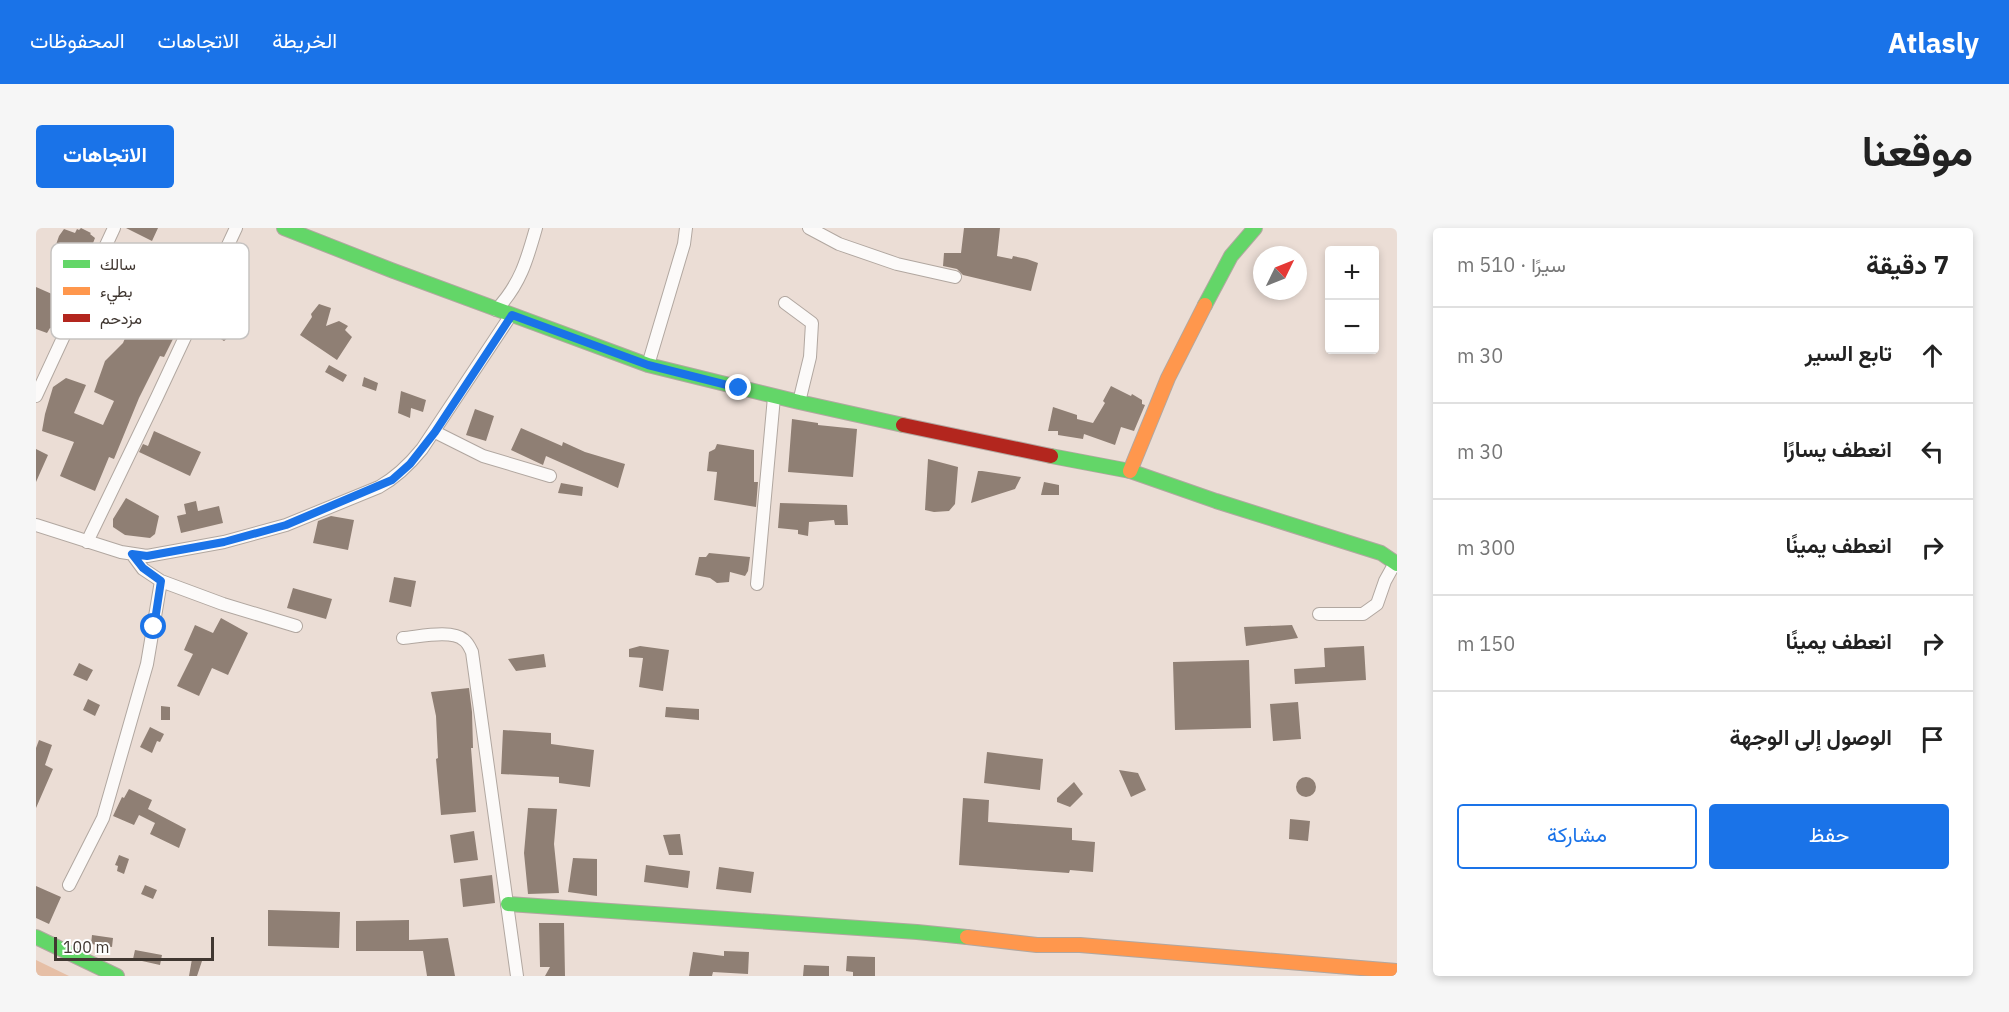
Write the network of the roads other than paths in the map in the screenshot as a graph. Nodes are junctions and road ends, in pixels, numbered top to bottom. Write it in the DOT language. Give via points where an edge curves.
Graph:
graph roads {
  1 [pos="114,228"];
  2 [pos="236,228"];
  3 [pos="284,228"];
  4 [pos="536,228"];
  5 [pos="686,228"];
  6 [pos="809,228"];
  7 [pos="1255,228"];
  8 [pos="107,243"];
  9 [pos="229,243"];
  10 [pos="955,277"];
  11 [pos="785,303"];
  12 [pos="496,309"];
  13 [pos="512,315"];
  14 [pos="62,339"];
  15 [pos="184,339"];
  16 [pos="648,365"];
  17 [pos="36,396"];
  18 [pos="774,397"];
  19 [pos="799,402"];
  20 [pos="435,432"];
  21 [pos="1130,471"];
  22 [pos="550,476"];
  23 [pos="36,525"];
  24 [pos="87,542"];
  25 [pos="1397,548"];
  26 [pos="1381,553"];
  27 [pos="132,554"];
  28 [pos="1396,563"];
  29 [pos="161,581"];
  30 [pos="757,584"];
  31 [pos="1319,614"];
  32 [pos="296,626"];
  33 [pos="403,638"];
  34 [pos="69,885"];
  35 [pos="508,904"];
  36 [pos="36,937"];
  37 [pos="1397,971"];
  38 [pos="117,976"];
  39 [pos="517,976"];
  1 -- 8 [label="street"];
  2 -- 9 [label="street"];
  3 -- 12 [label="main road"];
  4 -- 12 [label="street" via="525,267 508,297"];
  5 -- 16 [label="street"];
  6 -- 10 [label="street" via="897,264"];
  7 -- 21 [label="main road" via="1219,276 1168,378"];
  11 -- 19 [label="street" via="812,323 810,357"];
  12 -- 13 [label="main road"];
  13 -- 16 [label="main road"];
  13 -- 20 [label="street"];
  14 -- 17 [label="street"];
  15 -- 24 [label="street"];
  16 -- 18 [label="main road"];
  18 -- 19 [label="main road"];
  18 -- 30 [label="street"];
  19 -- 21 [label="main road"];
  20 -- 22 [label="street" via="483,456"];
  20 -- 27 [label="street" via="392,480 286,525 224,542 147,556"];
  21 -- 26 [label="main road"];
  23 -- 24 [label="street"];
  24 -- 27 [label="street"];
  25 -- 26 [label="main road"];
  26 -- 28 [label="main road"];
  27 -- 29 [label="street"];
  28 -- 31 [label="street" via="1377,604 1363,614"];
  29 -- 32 [label="street"];
  29 -- 34 [label="street" via="147,664 103,818"];
  33 -- 35 [label="street" via="453,635 465,640 472,652"];
  35 -- 37 [label="main road"];
  35 -- 39 [label="street"];
  36 -- 38 [label="main road"];
}
